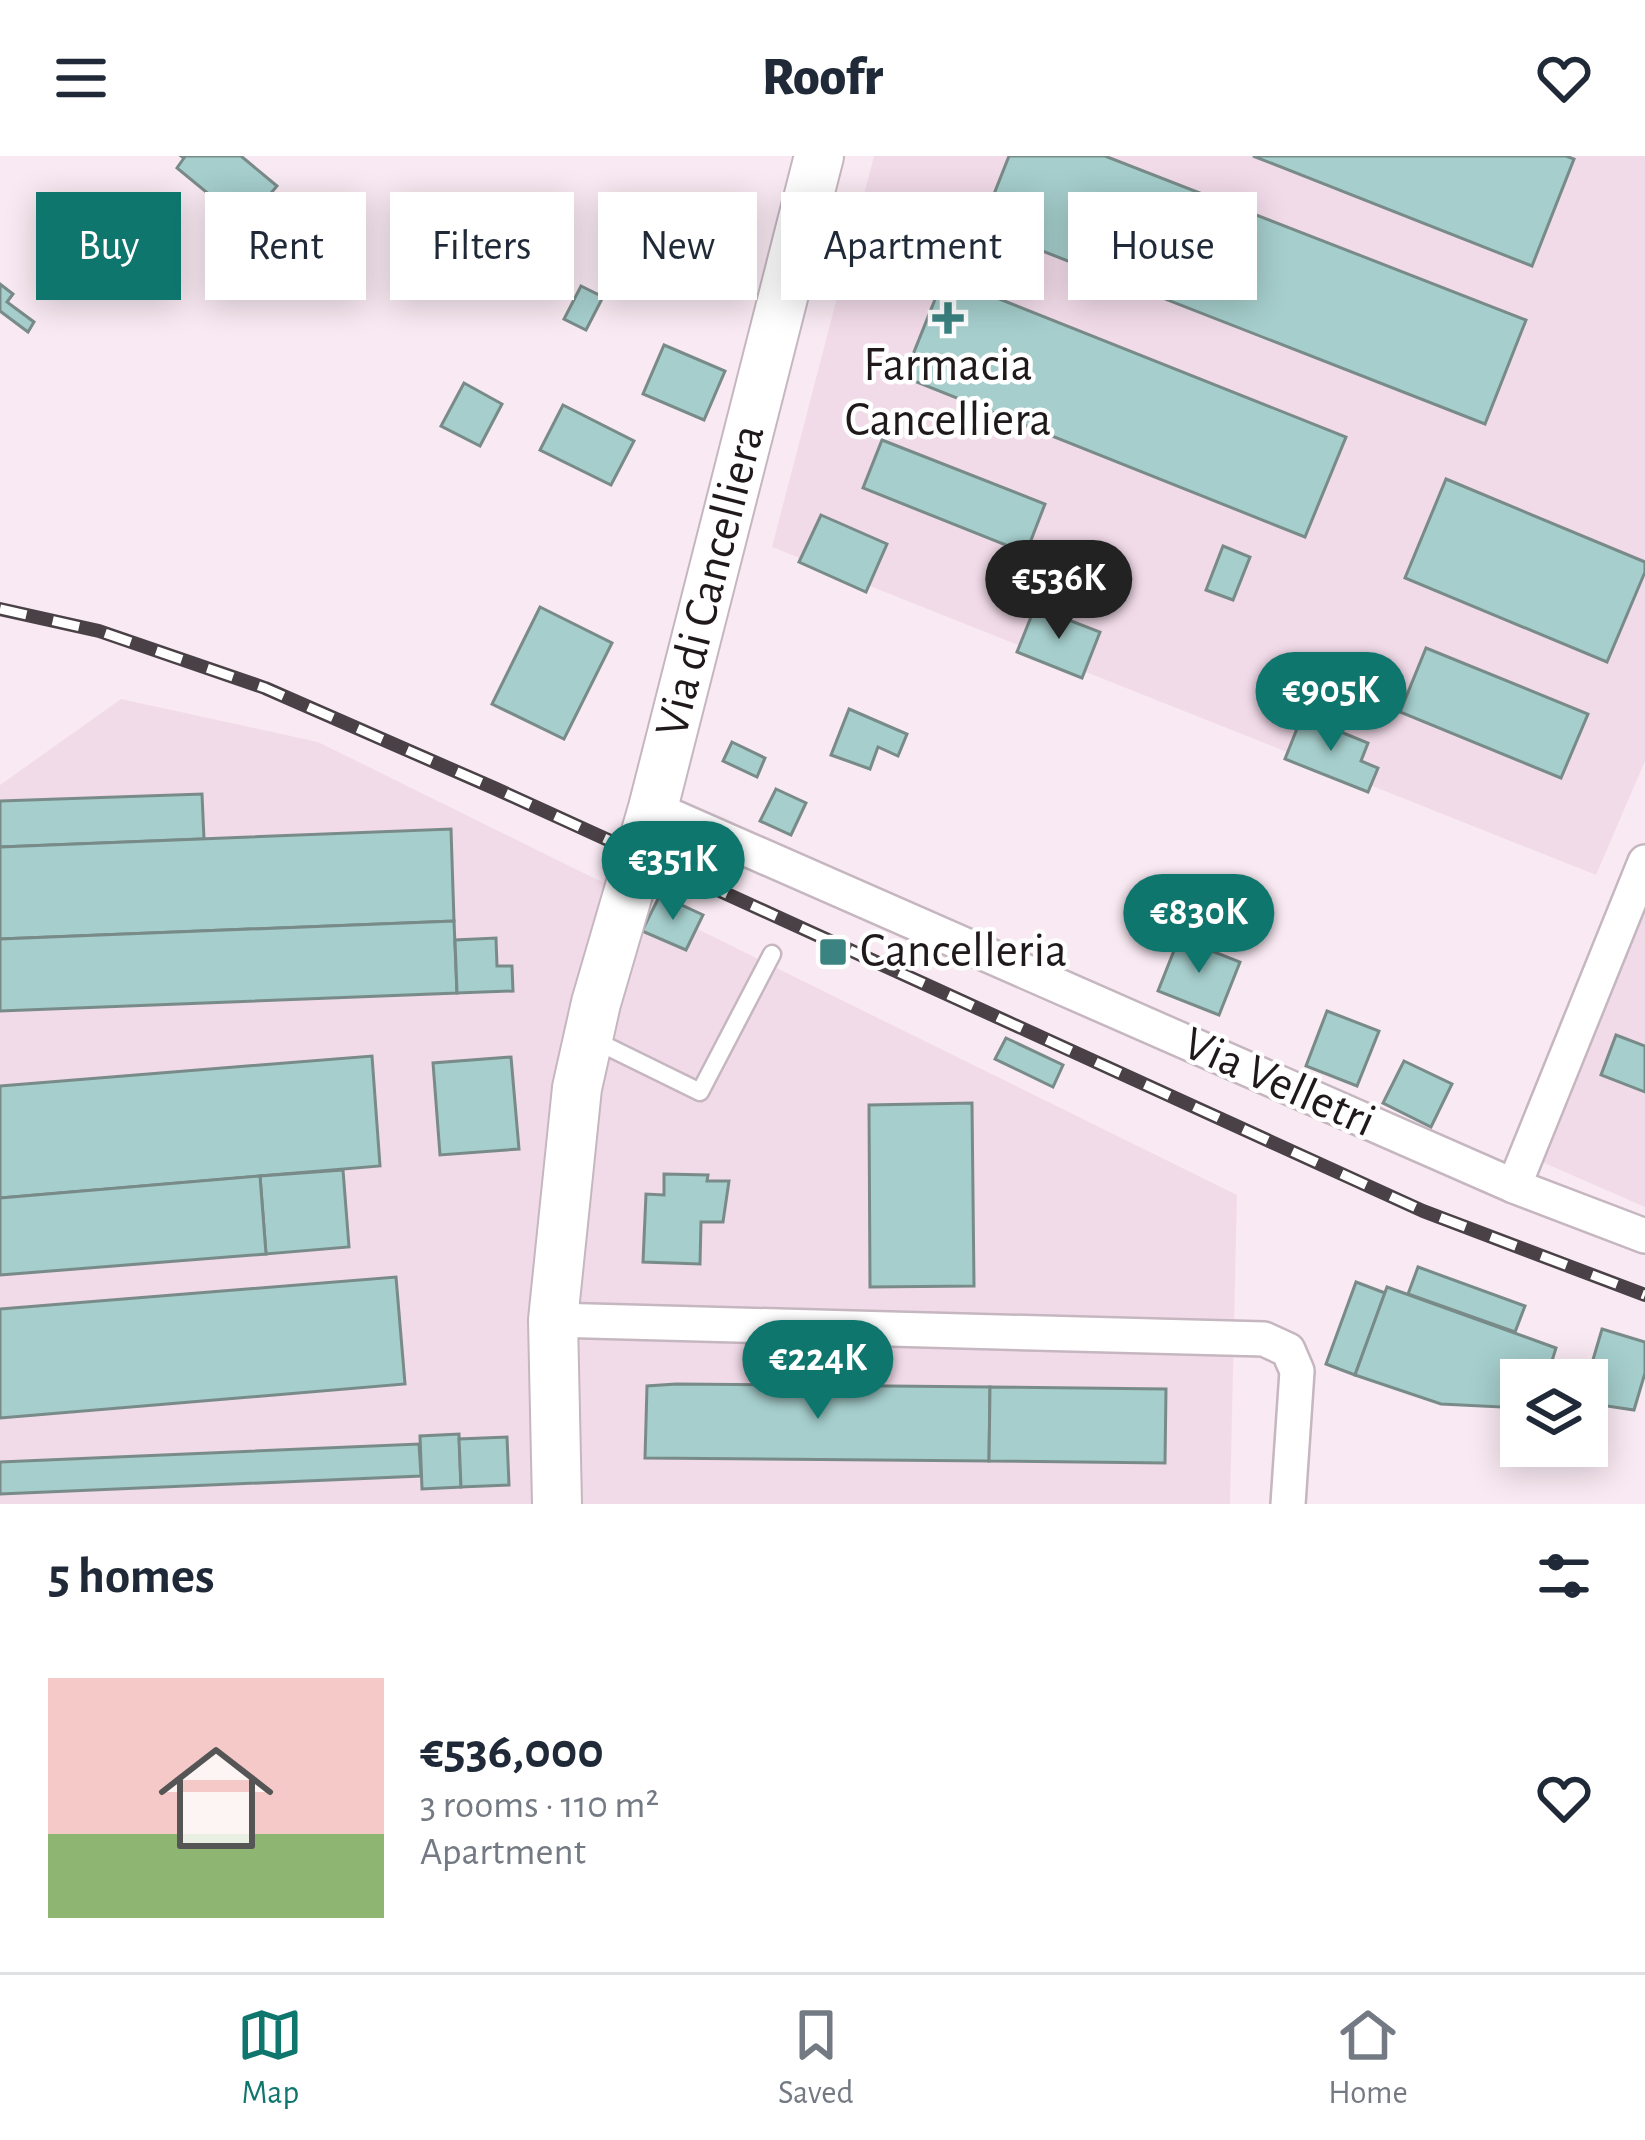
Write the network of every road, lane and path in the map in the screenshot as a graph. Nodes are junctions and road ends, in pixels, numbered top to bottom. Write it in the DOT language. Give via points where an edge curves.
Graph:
graph roads {
  1 [pos="819,156"];
  2 [pos="653,808"];
  3 [pos="1645,862"];
  4 [pos="772,954"];
  5 [pos="588,1037"];
  6 [pos="1514,1186"];
  7 [pos="1645,1236"];
  8 [pos="553,1320"];
  9 [pos="557,1504"];
  10 [pos="1288,1504"];
  1 -- 2 [label="street, Via di Cancelliera"];
  2 -- 5 [label="street, Via di Cancelliera"];
  2 -- 6 [label="street, Via Velletri"];
  3 -- 6 [label="street"];
  4 -- 5 [label="lane" via="700,1092"];
  5 -- 8 [label="street, Via di Cancelliera"];
  6 -- 7 [label="street, Via Velletri"];
  8 -- 9 [label="street, Via di Cancelliera"];
  8 -- 10 [label="street" via="1264,1340 1288,1350 1297,1371"];
}
